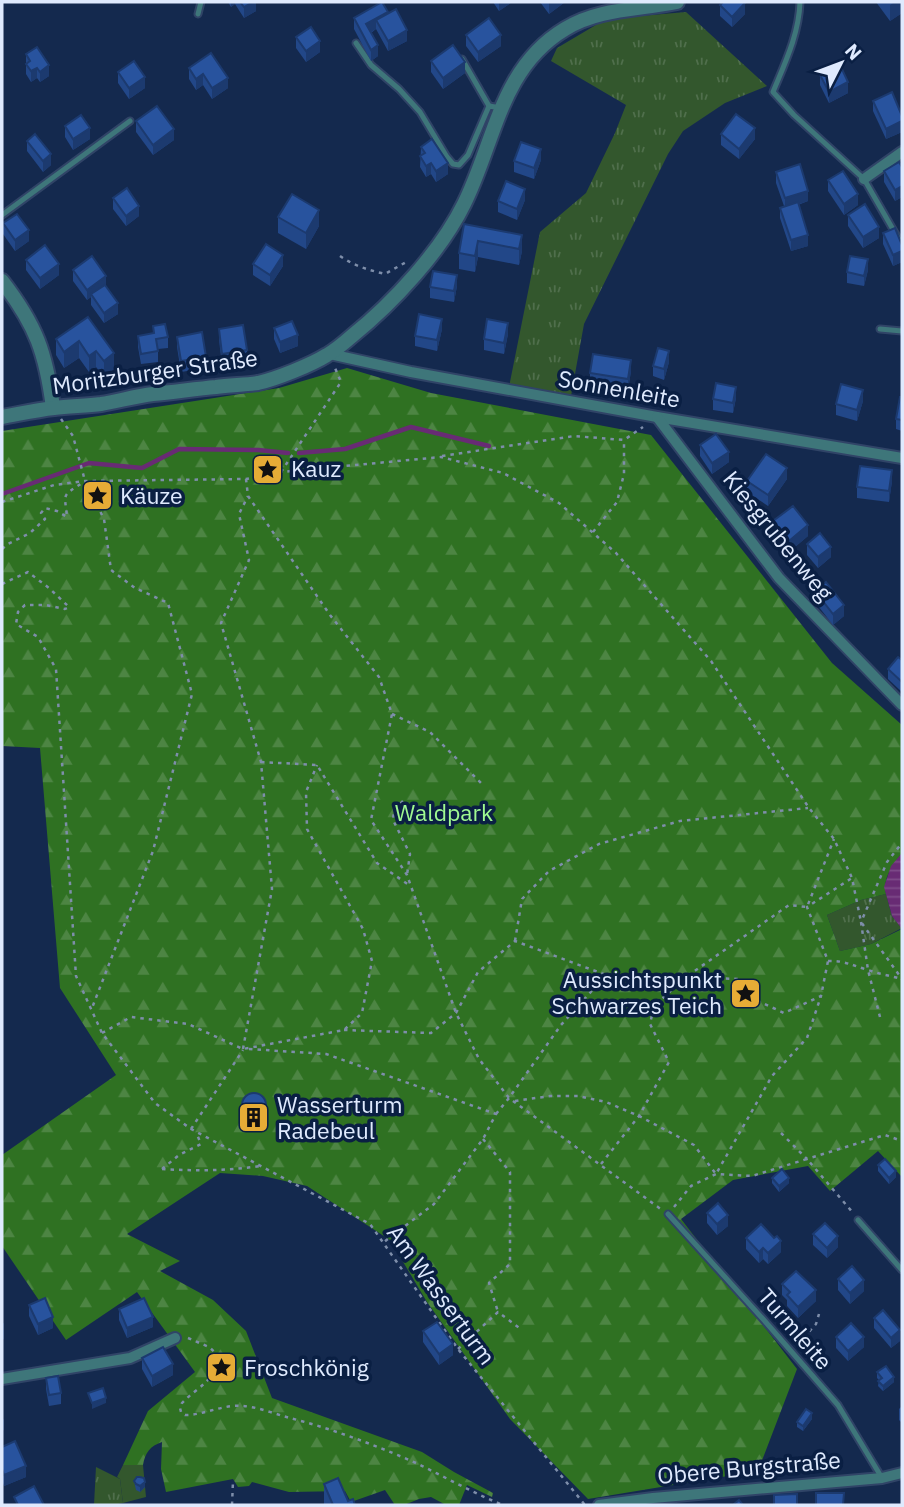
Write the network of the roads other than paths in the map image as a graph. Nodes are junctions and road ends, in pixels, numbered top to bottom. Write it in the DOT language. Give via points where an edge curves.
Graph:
graph roads {
  1 [pos="201,2"];
  2 [pos="677,2"];
  3 [pos="800,2"];
  4 [pos="198,14"];
  5 [pos="356,43"];
  6 [pos="457,50"];
  7 [pos="495,107"];
  8 [pos="130,121"];
  9 [pos="902,152"];
  10 [pos="864,179"];
  11 [pos="2,215"];
  12 [pos="902,245"];
  13 [pos="2,281"];
  14 [pos="880,329"];
  15 [pos="902,331"];
  16 [pos="330,354"];
  17 [pos="53,408"];
  18 [pos="2,417"];
  19 [pos="657,417"];
  20 [pos="902,458"];
  21 [pos="902,705"];
  22 [pos="668,1214"];
  23 [pos="858,1220"];
  24 [pos="902,1270"];
  25 [pos="175,1338"];
  26 [pos="2,1379"];
  27 [pos="902,1473"];
  28 [pos="882,1478"];
  29 [pos="657,1501"];
  30 [pos="599,1505"];
  1 -- 4 [label="lane"];
  2 -- 7 [label="street, Moritzburger Straße" via="596,15 565,29 529,60"];
  3 -- 10 [label="lane" via="793,43 773,92"];
  5 -- 7 [label="lane" via="371,65 420,112 453,164 459,165 468,155"];
  6 -- 7 [label="lane"];
  7 -- 16 [label="street, Moritzburger Straße" via="476,178 448,233 366,325"];
  8 -- 11 [label="lane"];
  9 -- 10 [label="street"];
  10 -- 12 [label="lane"];
  13 -- 17 [label="street" via="42,349"];
  14 -- 15 [label="lane"];
  16 -- 17 [label="street, Moritzburger Straße" via="260,383"];
  16 -- 19 [label="street, Sonnenleite"];
  17 -- 18 [label="street, Moritzburger Straße"];
  19 -- 20 [label="street, Sonnenleite"];
  19 -- 21 [label="street, Kiesgrubenweg" via="779,578"];
  22 -- 28 [label="lane, Turmleite" via="838,1405"];
  23 -- 24 [label="lane"];
  25 -- 26 [label="street" via="130,1358"];
  27 -- 28 [label="street, Obere Burgstraße"];
  28 -- 29 [label="street, Obere Burgstraße"];
  29 -- 30 [label="street, Obere Burgstraße"];
}
